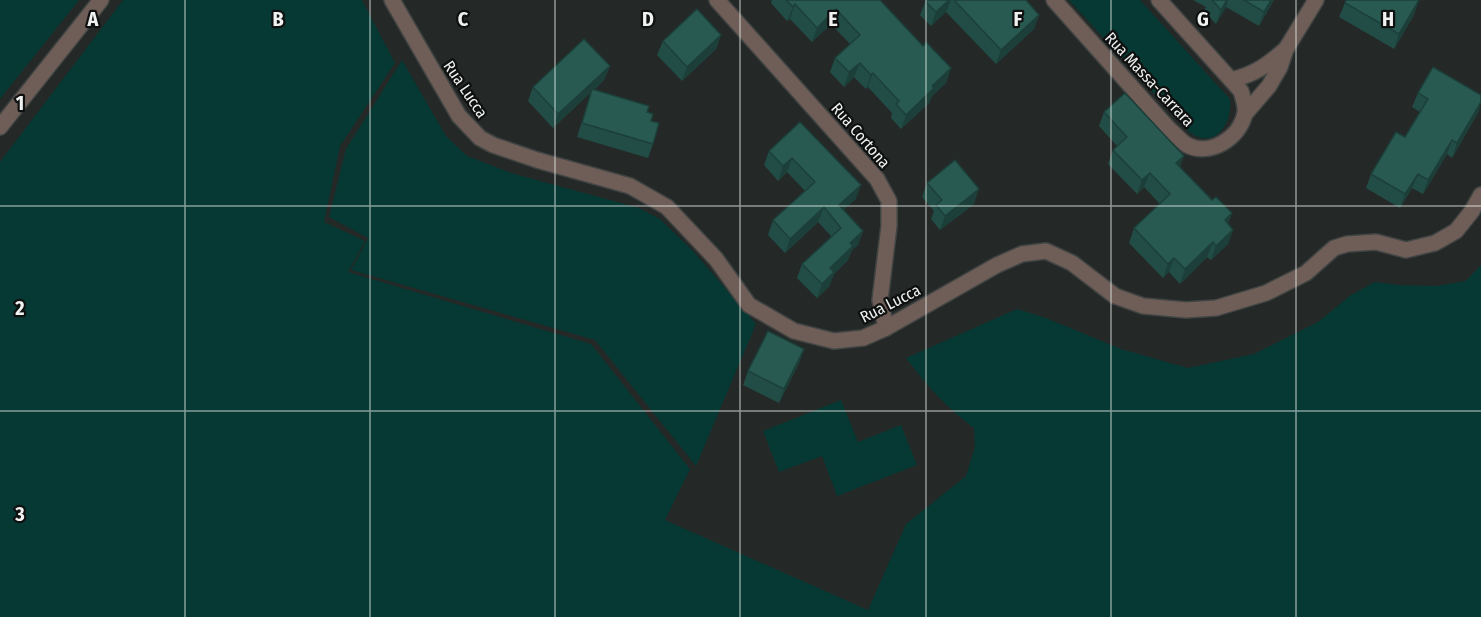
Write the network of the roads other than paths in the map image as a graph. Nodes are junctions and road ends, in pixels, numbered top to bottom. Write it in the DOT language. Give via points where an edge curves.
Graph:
graph roads {
  1 [pos="101,0"];
  2 [pos="392,0"];
  3 [pos="717,0"];
  4 [pos="1054,0"];
  5 [pos="1159,0"];
  6 [pos="1316,0"];
  7 [pos="1286,49"];
  8 [pos="1231,80"];
  9 [pos="1245,114"];
  10 [pos="0,127"];
  11 [pos="1481,195"];
  12 [pos="886,328"];
  1 -- 10 [label="street"];
  2 -- 12 [label="street, Rua Lucca" via="459,116 480,138 537,160 630,186 667,207 716,259 749,304 794,331 834,341 863,338"];
  3 -- 12 [label="street, Rua Cortona" via="877,179 890,201 880,300"];
  4 -- 9 [label="street, Rua Massa-Carrara" via="1186,144 1200,148 1222,144 1233,136"];
  5 -- 8 [label="street"];
  6 -- 7 [label="street"];
  7 -- 8 [label="street" via="1263,69"];
  7 -- 9 [label="street" via="1269,86"];
  8 -- 9 [label="street" via="1240,91"];
  11 -- 12 [label="street, Rua Lucca" via="1456,231 1436,243 1406,250 1376,242 1347,244 1334,248 1306,273 1266,294 1216,308 1143,306 1115,296 1072,263 1046,251 1022,254 997,265"];
}
